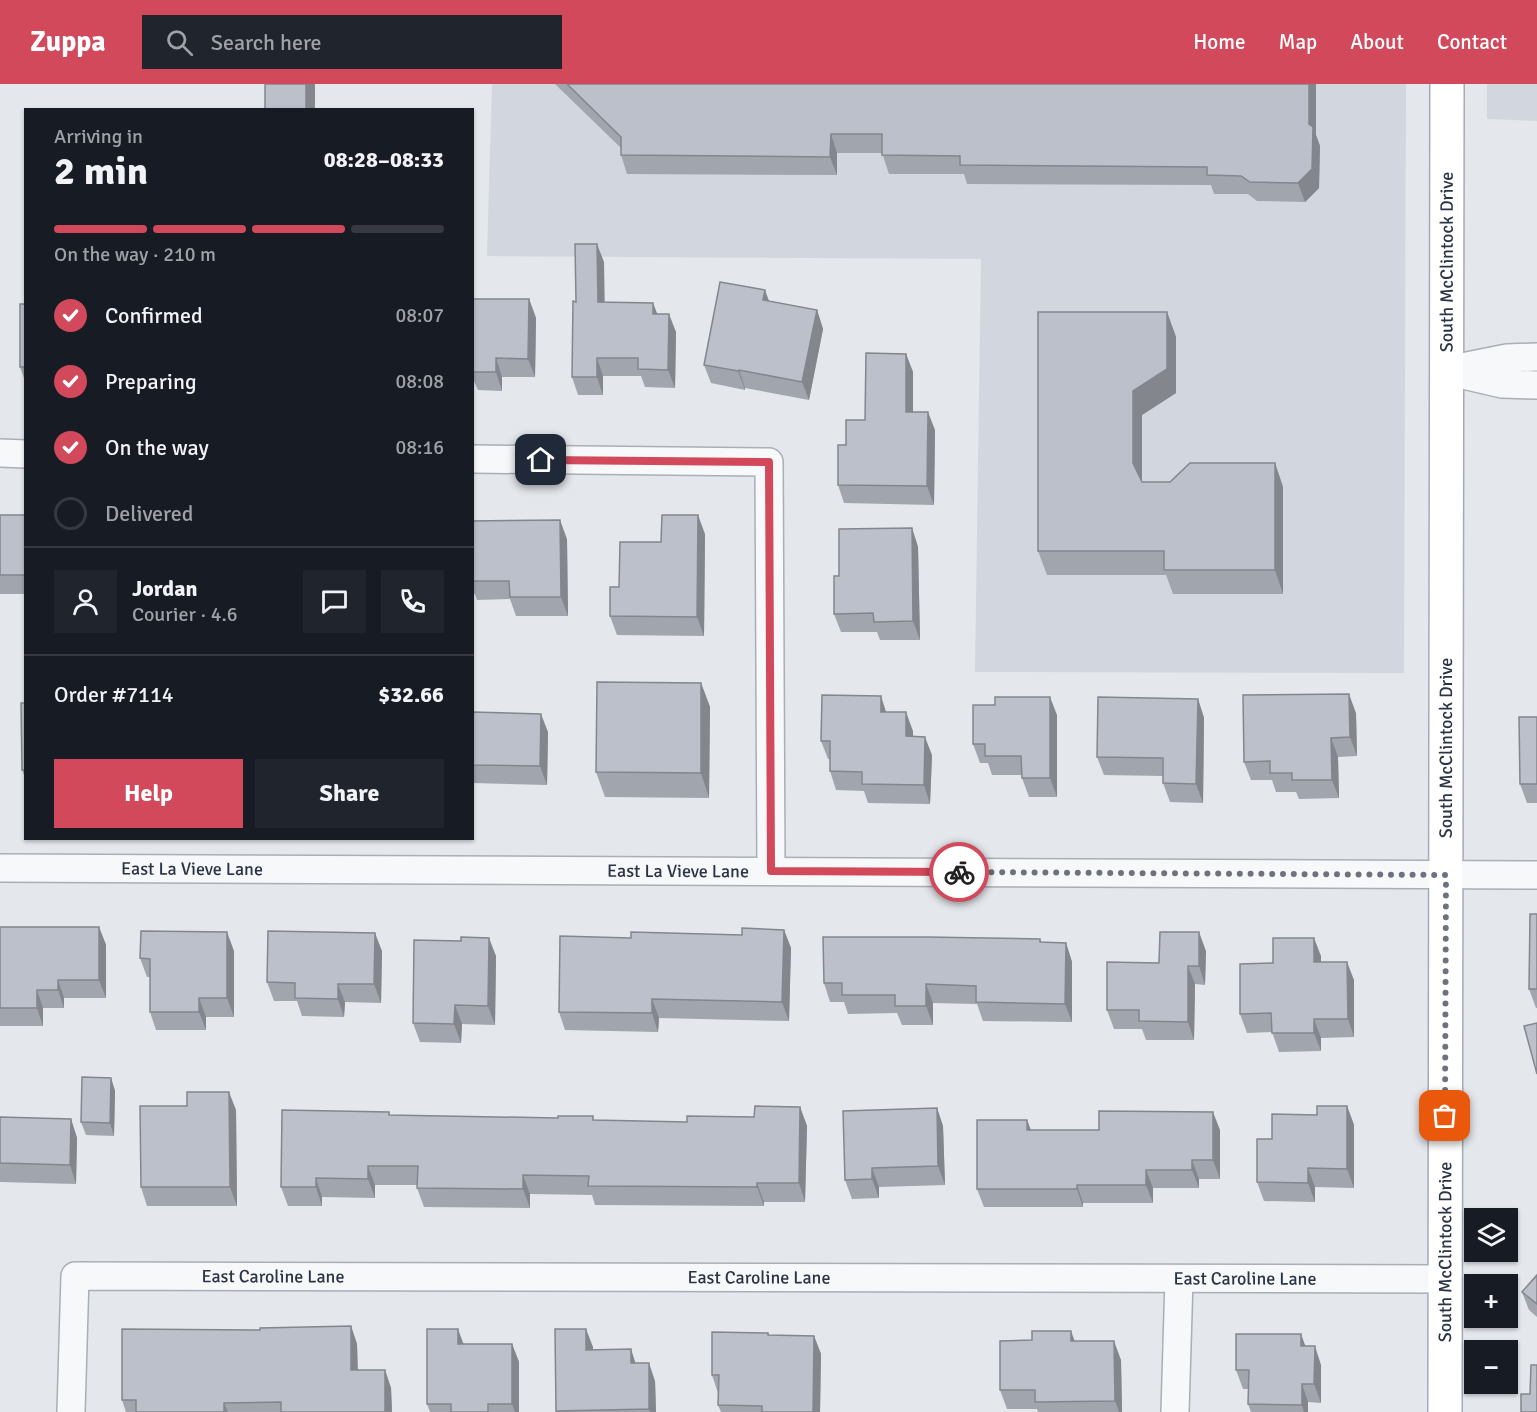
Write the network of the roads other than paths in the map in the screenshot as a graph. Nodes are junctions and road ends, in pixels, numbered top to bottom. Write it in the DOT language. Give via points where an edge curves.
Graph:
graph roads {
  1 [pos="1447,84"];
  2 [pos="1537,357"];
  3 [pos="1446,371"];
  4 [pos="1537,385"];
  5 [pos="0,453"];
  6 [pos="24,454"];
  7 [pos="474,459"];
  8 [pos="0,868"];
  9 [pos="771,871"];
  10 [pos="1446,875"];
  11 [pos="1537,875"];
  12 [pos="1179,1279"];
  13 [pos="1444,1279"];
  14 [pos="72,1412"];
  15 [pos="1175,1412"];
  16 [pos="1445,1412"];
  1 -- 3 [label="main road, South McClintock Drive"];
  2 -- 3 [label="street" via="1507,358"];
  3 -- 4 [label="street" via="1502,384"];
  3 -- 10 [label="main road, South McClintock Drive"];
  5 -- 6 [label="street"];
  7 -- 9 [label="street" via="769,462"];
  8 -- 9 [label="street, East La Vieve Lane"];
  9 -- 10 [label="street, East La Vieve Lane"];
  10 -- 11 [label="street, East La Vieve Lane"];
  10 -- 13 [label="main road, South McClintock Drive"];
  12 -- 13 [label="street, East Caroline Lane"];
  12 -- 14 [label="street, East Caroline Lane" via="75,1276"];
  12 -- 15 [label="street"];
  13 -- 16 [label="main road, South McClintock Drive"];
}
